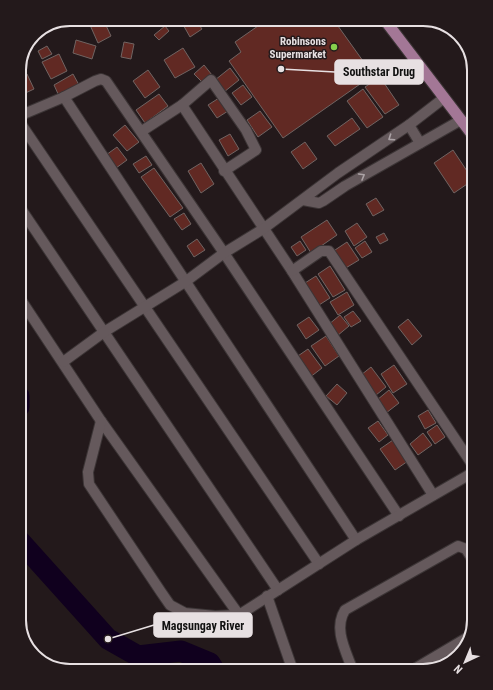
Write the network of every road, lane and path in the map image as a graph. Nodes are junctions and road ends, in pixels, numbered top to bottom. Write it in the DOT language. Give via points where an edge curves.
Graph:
graph roads {
  1 [pos="389,26"];
  2 [pos="64,97"];
  3 [pos="444,98"];
  4 [pos="182,105"];
  5 [pos="26,113"];
  6 [pos="462,120"];
  7 [pos="409,125"];
  8 [pos="467,127"];
  9 [pos="26,131"];
  10 [pos="142,131"];
  11 [pos="420,143"];
  12 [pos="224,170"];
  13 [pos="338,173"];
  14 [pos="345,186"];
  15 [pos="303,200"];
  16 [pos="26,216"];
  17 [pos="263,229"];
  18 [pos="224,253"];
  19 [pos="292,271"];
  20 [pos="185,282"];
  21 [pos="145,306"];
  22 [pos="26,307"];
  23 [pos="104,332"];
  24 [pos="64,362"];
  25 [pos="102,421"];
  26 [pos="467,457"];
  27 [pos="467,478"];
  28 [pos="433,495"];
  29 [pos="399,516"];
  30 [pos="356,540"];
  31 [pos="467,551"];
  32 [pos="319,564"];
  33 [pos="278,590"];
  34 [pos="267,596"];
  35 [pos="239,615"];
  36 [pos="462,641"];
  37 [pos="291,664"];
  38 [pos="351,664"];
  39 [pos="423,664"];
  1 -- 3 [label="main road"];
  2 -- 5 [label="street"];
  2 -- 10 [label="street" via="95,81 106,81"];
  2 -- 20 [label="street"];
  3 -- 6 [label="main road"];
  3 -- 7 [label="street"];
  4 -- 10 [label="street"];
  4 -- 12 [label="street"];
  4 -- 12 [label="street" via="211,80 246,130 256,150"];
  6 -- 8 [label="main road"];
  6 -- 11 [label="street"];
  7 -- 11 [label="street"];
  7 -- 13 [label="street, one-way"];
  9 -- 21 [label="street"];
  10 -- 18 [label="street"];
  14 -- 11 [label="street, one-way"];
  12 -- 17 [label="street"];
  13 -- 14 [label="street"];
  13 -- 15 [label="street"];
  14 -- 15 [label="street" via="319,203"];
  15 -- 17 [label="street"];
  16 -- 23 [label="street"];
  17 -- 18 [label="street"];
  17 -- 19 [label="street"];
  18 -- 20 [label="street"];
  18 -- 29 [label="street"];
  19 -- 26 [label="street" via="321,250 329,251"];
  19 -- 28 [label="street"];
  20 -- 21 [label="street"];
  20 -- 30 [label="street"];
  21 -- 23 [label="street"];
  21 -- 32 [label="street"];
  22 -- 24 [label="street"];
  23 -- 24 [label="street"];
  23 -- 33 [label="street"];
  24 -- 25 [label="street"];
  25 -- 35 [label="street"];
  25 -- 35 [label="street" via="88,472 89,484 160,592 170,604 185,613"];
  27 -- 28 [label="street"];
  28 -- 29 [label="street"];
  29 -- 30 [label="street"];
  30 -- 32 [label="street"];
  31 -- 38 [label="street" via="458,546 345,610 340,618 339,627"];
  32 -- 33 [label="street"];
  33 -- 34 [label="street"];
  34 -- 35 [label="street"];
  34 -- 37 [label="street"];
  36 -- 39 [label="street"];
}
